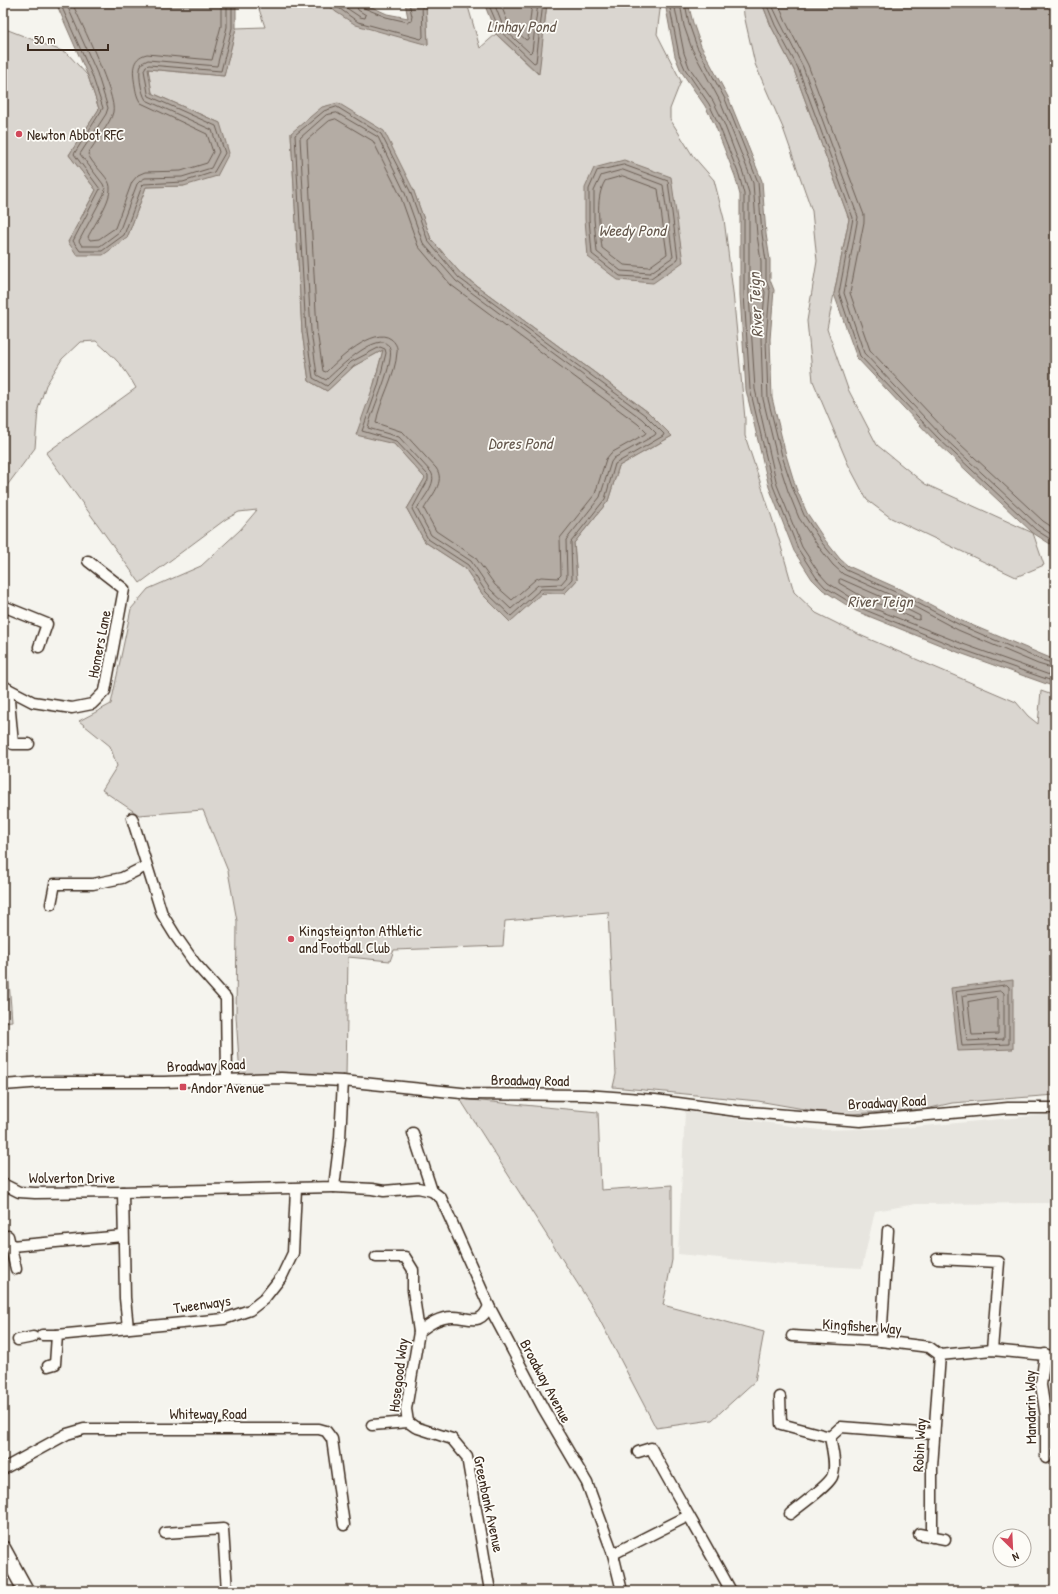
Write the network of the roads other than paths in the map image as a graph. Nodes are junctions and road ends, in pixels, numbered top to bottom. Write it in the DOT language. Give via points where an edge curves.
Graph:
graph roads {
  1 [pos="88,561"];
  2 [pos="3,606"];
  3 [pos="39,648"];
  4 [pos="5,687"];
  5 [pos="30,744"];
  6 [pos="132,818"];
  7 [pos="146,866"];
  8 [pos="51,904"];
  9 [pos="227,1079"];
  10 [pos="343,1081"];
  11 [pos="3,1085"];
  12 [pos="1055,1108"];
  13 [pos="413,1133"];
  14 [pos="3,1184"];
  15 [pos="334,1187"];
  16 [pos="296,1188"];
  17 [pos="432,1191"];
  18 [pos="123,1192"];
  19 [pos="888,1230"];
  20 [pos="123,1236"];
  21 [pos="376,1257"];
  22 [pos="937,1259"];
  23 [pos="16,1269"];
  24 [pos="489,1306"];
  25 [pos="128,1328"];
  26 [pos="419,1332"];
  27 [pos="57,1335"];
  28 [pos="792,1336"];
  29 [pos="18,1340"];
  30 [pos="881,1341"];
  31 [pos="992,1350"];
  32 [pos="940,1355"];
  33 [pos="1050,1355"];
  34 [pos="48,1366"];
  35 [pos="780,1397"];
  36 [pos="408,1422"];
  37 [pos="372,1425"];
  38 [pos="934,1434"];
  39 [pos="830,1437"];
  40 [pos="638,1452"];
  41 [pos="1046,1458"];
  42 [pos="3,1469"];
  43 [pos="790,1514"];
  44 [pos="688,1516"];
  45 [pos="344,1525"];
  46 [pos="165,1532"];
  47 [pos="919,1534"];
  48 [pos="932,1537"];
  49 [pos="945,1539"];
  50 [pos="3,1549"];
  51 [pos="613,1554"];
  52 [pos="26,1591"];
  53 [pos="227,1591"];
  54 [pos="490,1591"];
  55 [pos="622,1591"];
  56 [pos="731,1591"];
  1 -- 4 [label="street, Homers Lane" via="124,589 106,691 92,704 72,708 33,702"];
  2 -- 3 [label="street" via="46,624"];
  4 -- 5 [label="street, Homers Lane" via="13,744"];
  6 -- 7 [label="street"];
  7 -- 8 [label="street" via="122,878 93,884 55,884"];
  7 -- 9 [label="street" via="162,914 194,962 226,998"];
  9 -- 10 [label="street, Broadway Road"];
  9 -- 11 [label="street, Broadway Road"];
  10 -- 12 [label="street, Broadway Road" via="471,1094 585,1095 655,1100 860,1121 1008,1108"];
  10 -- 15 [label="street"];
  13 -- 17 [label="street, Broadway Avenue"];
  14 -- 18 [label="street, Wolverton Drive" via="19,1192"];
  15 -- 16 [label="street"];
  15 -- 17 [label="street" via="384,1191 418,1188"];
  16 -- 18 [label="street"];
  16 -- 25 [label="street, Tweenways" via="293,1253 282,1276 264,1299 250,1310 224,1319"];
  17 -- 24 [label="street, Broadway Avenue" via="441,1198"];
  18 -- 20 [label="street, Wolverton Drive"];
  19 -- 30 [label="street"];
  20 -- 23 [label="street" via="10,1241"];
  20 -- 25 [label="street, Wolverton Drive"];
  21 -- 26 [label="street, Hosegood Way" via="405,1257 413,1270"];
  22 -- 31 [label="street" via="999,1262"];
  24 -- 26 [label="street, Hosegood Way" via="481,1318 442,1318 430,1322"];
  24 -- 51 [label="street, Broadway Avenue" via="587,1484"];
  25 -- 27 [label="street, Tweenways"];
  26 -- 36 [label="street, Hosegood Way" via="406,1409"];
  27 -- 29 [label="street, Tweenways"];
  27 -- 34 [label="street" via="55,1364"];
  28 -- 30 [label="street, Kingfisher Way"];
  30 -- 32 [label="street, Kingfisher Way" via="929,1347"];
  31 -- 32 [label="street"];
  31 -- 33 [label="street"];
  32 -- 38 [label="street, Robin Way"];
  33 -- 41 [label="street, Mandarin Way" via="1041,1385 1046,1417"];
  35 -- 39 [label="street" via="781,1424"];
  36 -- 37 [label="street"];
  36 -- 54 [label="street, Greenbank Avenue" via="415,1427 452,1439 467,1457"];
  38 -- 39 [label="street" via="841,1427"];
  38 -- 48 [label="street, Robin Way"];
  39 -- 43 [label="street" via="832,1477"];
  40 -- 44 [label="street" via="651,1448"];
  42 -- 45 [label="street, Whiteway Road" via="68,1434 84,1429 319,1429 326,1431 332,1438"];
  44 -- 51 [label="street"];
  44 -- 56 [label="street"];
  46 -- 53 [label="street" via="223,1529"];
  47 -- 48 [label="street"];
  48 -- 49 [label="street"];
  50 -- 52 [label="main road"];
  51 -- 55 [label="street, Broadway Avenue"];
}
